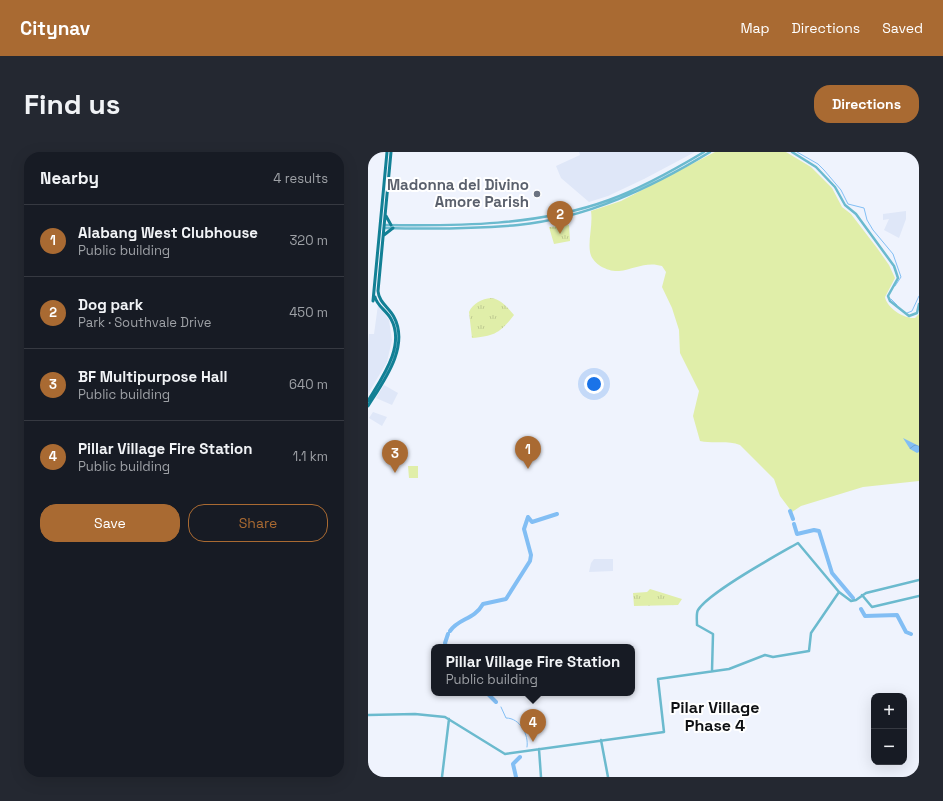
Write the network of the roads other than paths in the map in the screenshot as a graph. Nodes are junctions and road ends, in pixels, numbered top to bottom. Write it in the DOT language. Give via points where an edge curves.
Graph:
graph roads {
  1 [pos="387,152"];
  2 [pos="391,152"];
  3 [pos="704,152"];
  4 [pos="710,152"];
  5 [pos="792,152"];
  6 [pos="385,215"];
  7 [pos="383,226"];
  8 [pos="392,226"];
  9 [pos="383,237"];
  10 [pos="376,291"];
  11 [pos="373,302"];
  12 [pos="919,304"];
  13 [pos="368,401"];
  14 [pos="368,406"];
  15 [pos="919,580"];
  16 [pos="839,592"];
  17 [pos="862,594"];
  18 [pos="919,596"];
  19 [pos="712,671"];
  20 [pos="368,715"];
  21 [pos="449,719"];
  22 [pos="601,740"];
  23 [pos="539,749"];
  24 [pos="442,777"];
  25 [pos="541,777"];
  26 [pos="608,777"];
  1 -- 7 [label="main road"];
  2 -- 6 [label="main road"];
  3 -- 8 [label="street" via="625,193 562,213 521,221"];
  4 -- 8 [label="street" via="621,199 563,217 491,227"];
  5 -- 12 [label="street" via="816,167 835,187 845,205 856,214 894,266 898,278 888,296 890,302 909,316 917,313"];
  6 -- 7 [label="main road"];
  6 -- 8 [label="main road"];
  7 -- 8 [label="street"];
  7 -- 9 [label="main road"];
  7 -- 10 [label="main road"];
  8 -- 9 [label="main road"];
  9 -- 10 [label="main road"];
  10 -- 11 [label="main road"];
  10 -- 13 [label="main road" via="376,300 393,324 394,341 389,364"];
  10 -- 14 [label="main road" via="380,301 394,317 398,341 392,365"];
  15 -- 17 [label="street"];
  16 -- 17 [label="street" via="854,600"];
  16 -- 19 [label="street" via="811,633 809,651 773,657 765,655 729,669"];
  16 -- 19 [label="street" via="798,543 732,582 703,603 697,611 697,625 713,634"];
  17 -- 18 [label="street" via="870,606"];
  19 -- 22 [label="street" via="658,679 664,732"];
  20 -- 21 [label="street" via="416,714 436,715"];
  21 -- 23 [label="street" via="502,753"];
  21 -- 24 [label="street"];
  22 -- 23 [label="street"];
  22 -- 26 [label="street"];
  23 -- 25 [label="street"];
}
